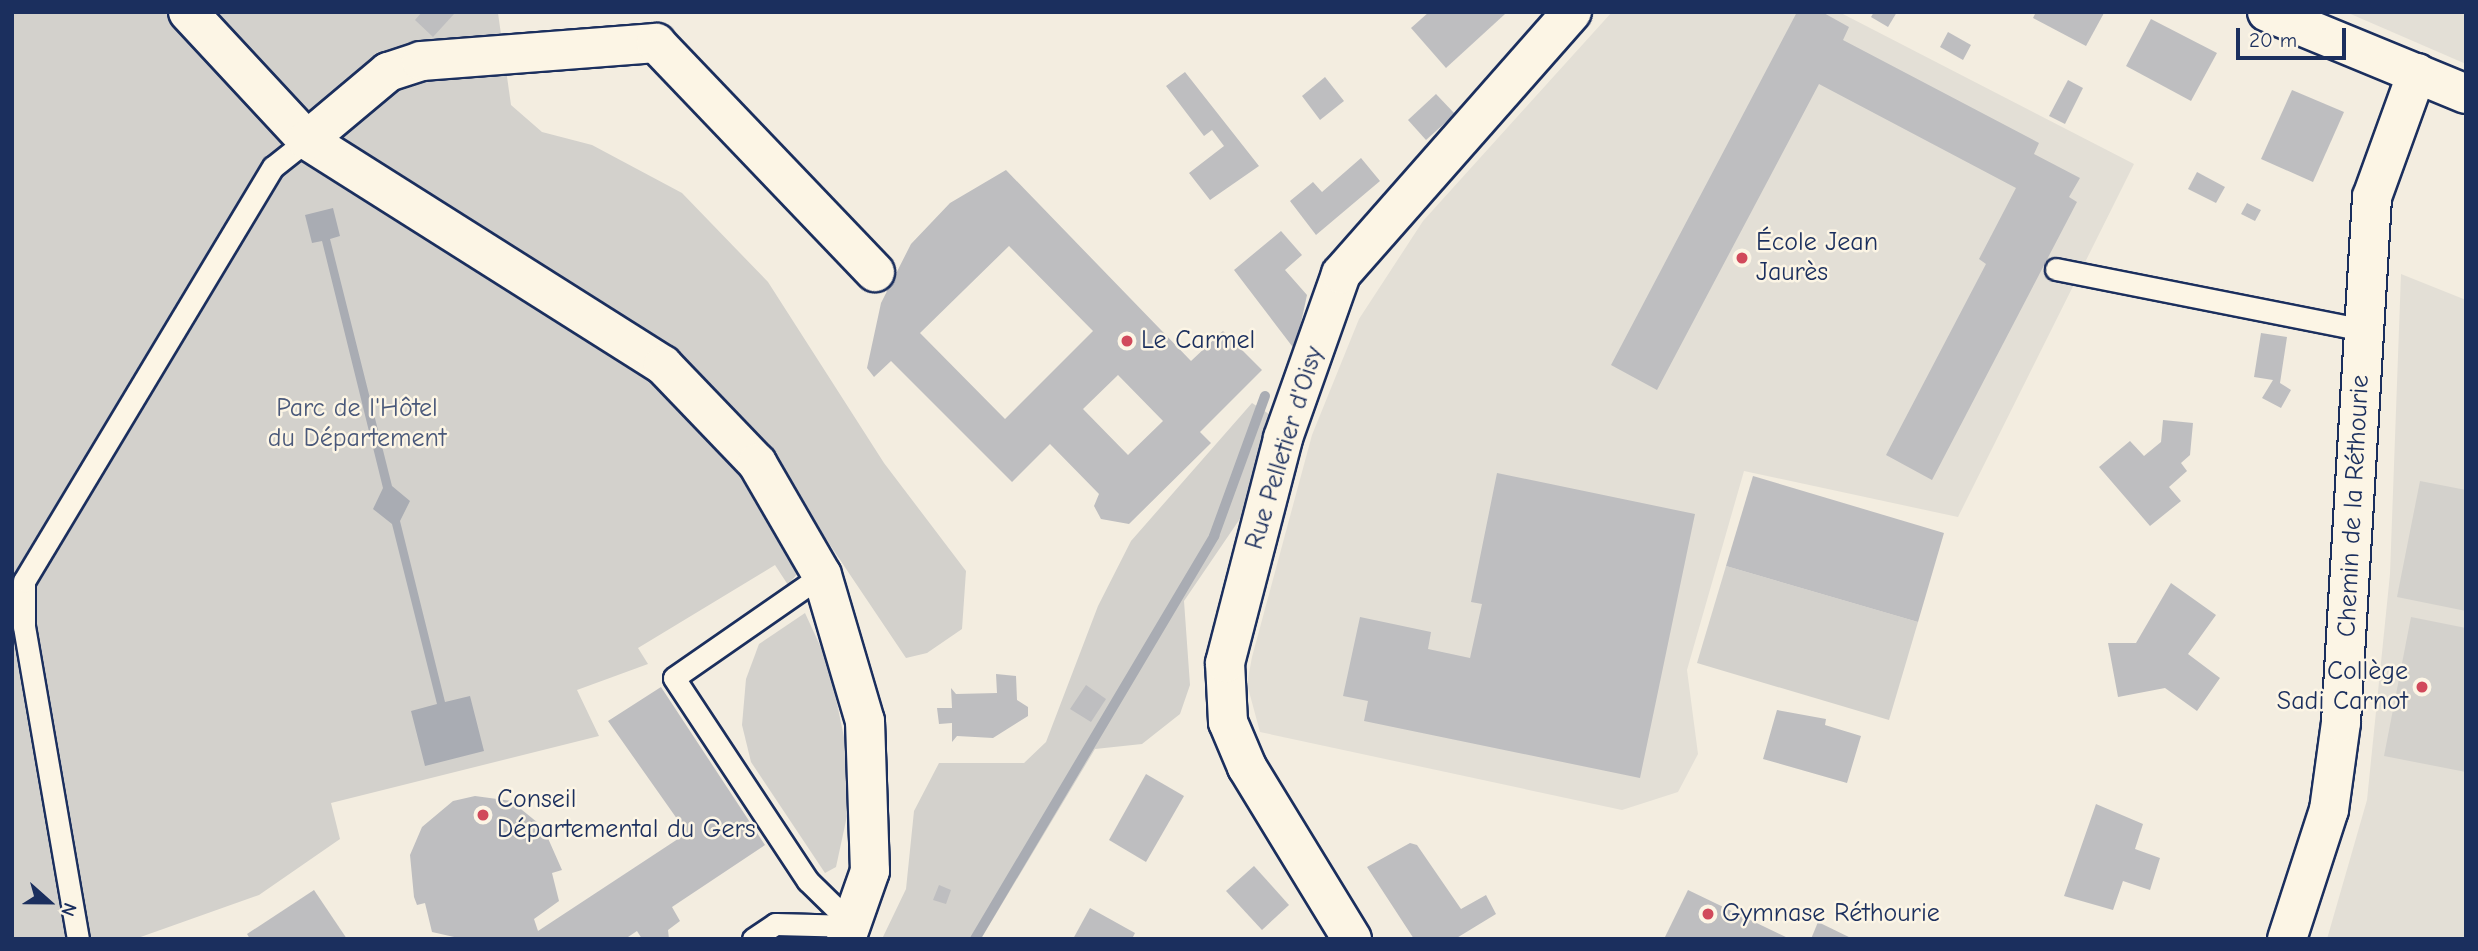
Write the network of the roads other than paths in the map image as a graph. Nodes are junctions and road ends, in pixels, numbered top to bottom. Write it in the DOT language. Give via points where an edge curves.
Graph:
graph roads {
  1 [pos="188,12"];
  2 [pos="1572,12"];
  3 [pos="2267,12"];
  4 [pos="2417,74"];
  5 [pos="2466,94"];
  6 [pos="307,140"];
  7 [pos="2056,269"];
  8 [pos="875,272"];
  9 [pos="2362,330"];
  10 [pos="822,575"];
  11 [pos="850,933"];
  12 [pos="78,939"];
  13 [pos="753,939"];
  14 [pos="1352,939"];
  15 [pos="2287,939"];
  1 -- 6 [label="street"];
  2 -- 14 [label="street, Rue Pelletier d'Oisy" via="1341,274 1283,438 1225,663 1228,722 1247,767"];
  3 -- 4 [label="street"];
  4 -- 5 [label="street"];
  4 -- 9 [label="street, Chemin de la Réthourie" via="2372,197"];
  6 -- 8 [label="street" via="387,72 421,61 656,43"];
  6 -- 10 [label="street" via="663,365 758,463"];
  6 -- 12 [label="lane" via="272,167 24,581 24,626"];
  7 -- 9 [label="lane"];
  9 -- 15 [label="street, Chemin de la Réthourie" via="2342,722 2329,810"];
  10 -- 11 [label="street" via="865,720 870,871"];
  10 -- 11 [label="lane" via="674,678 808,881"];
  11 -- 13 [label="lane" via="775,924"];
}
